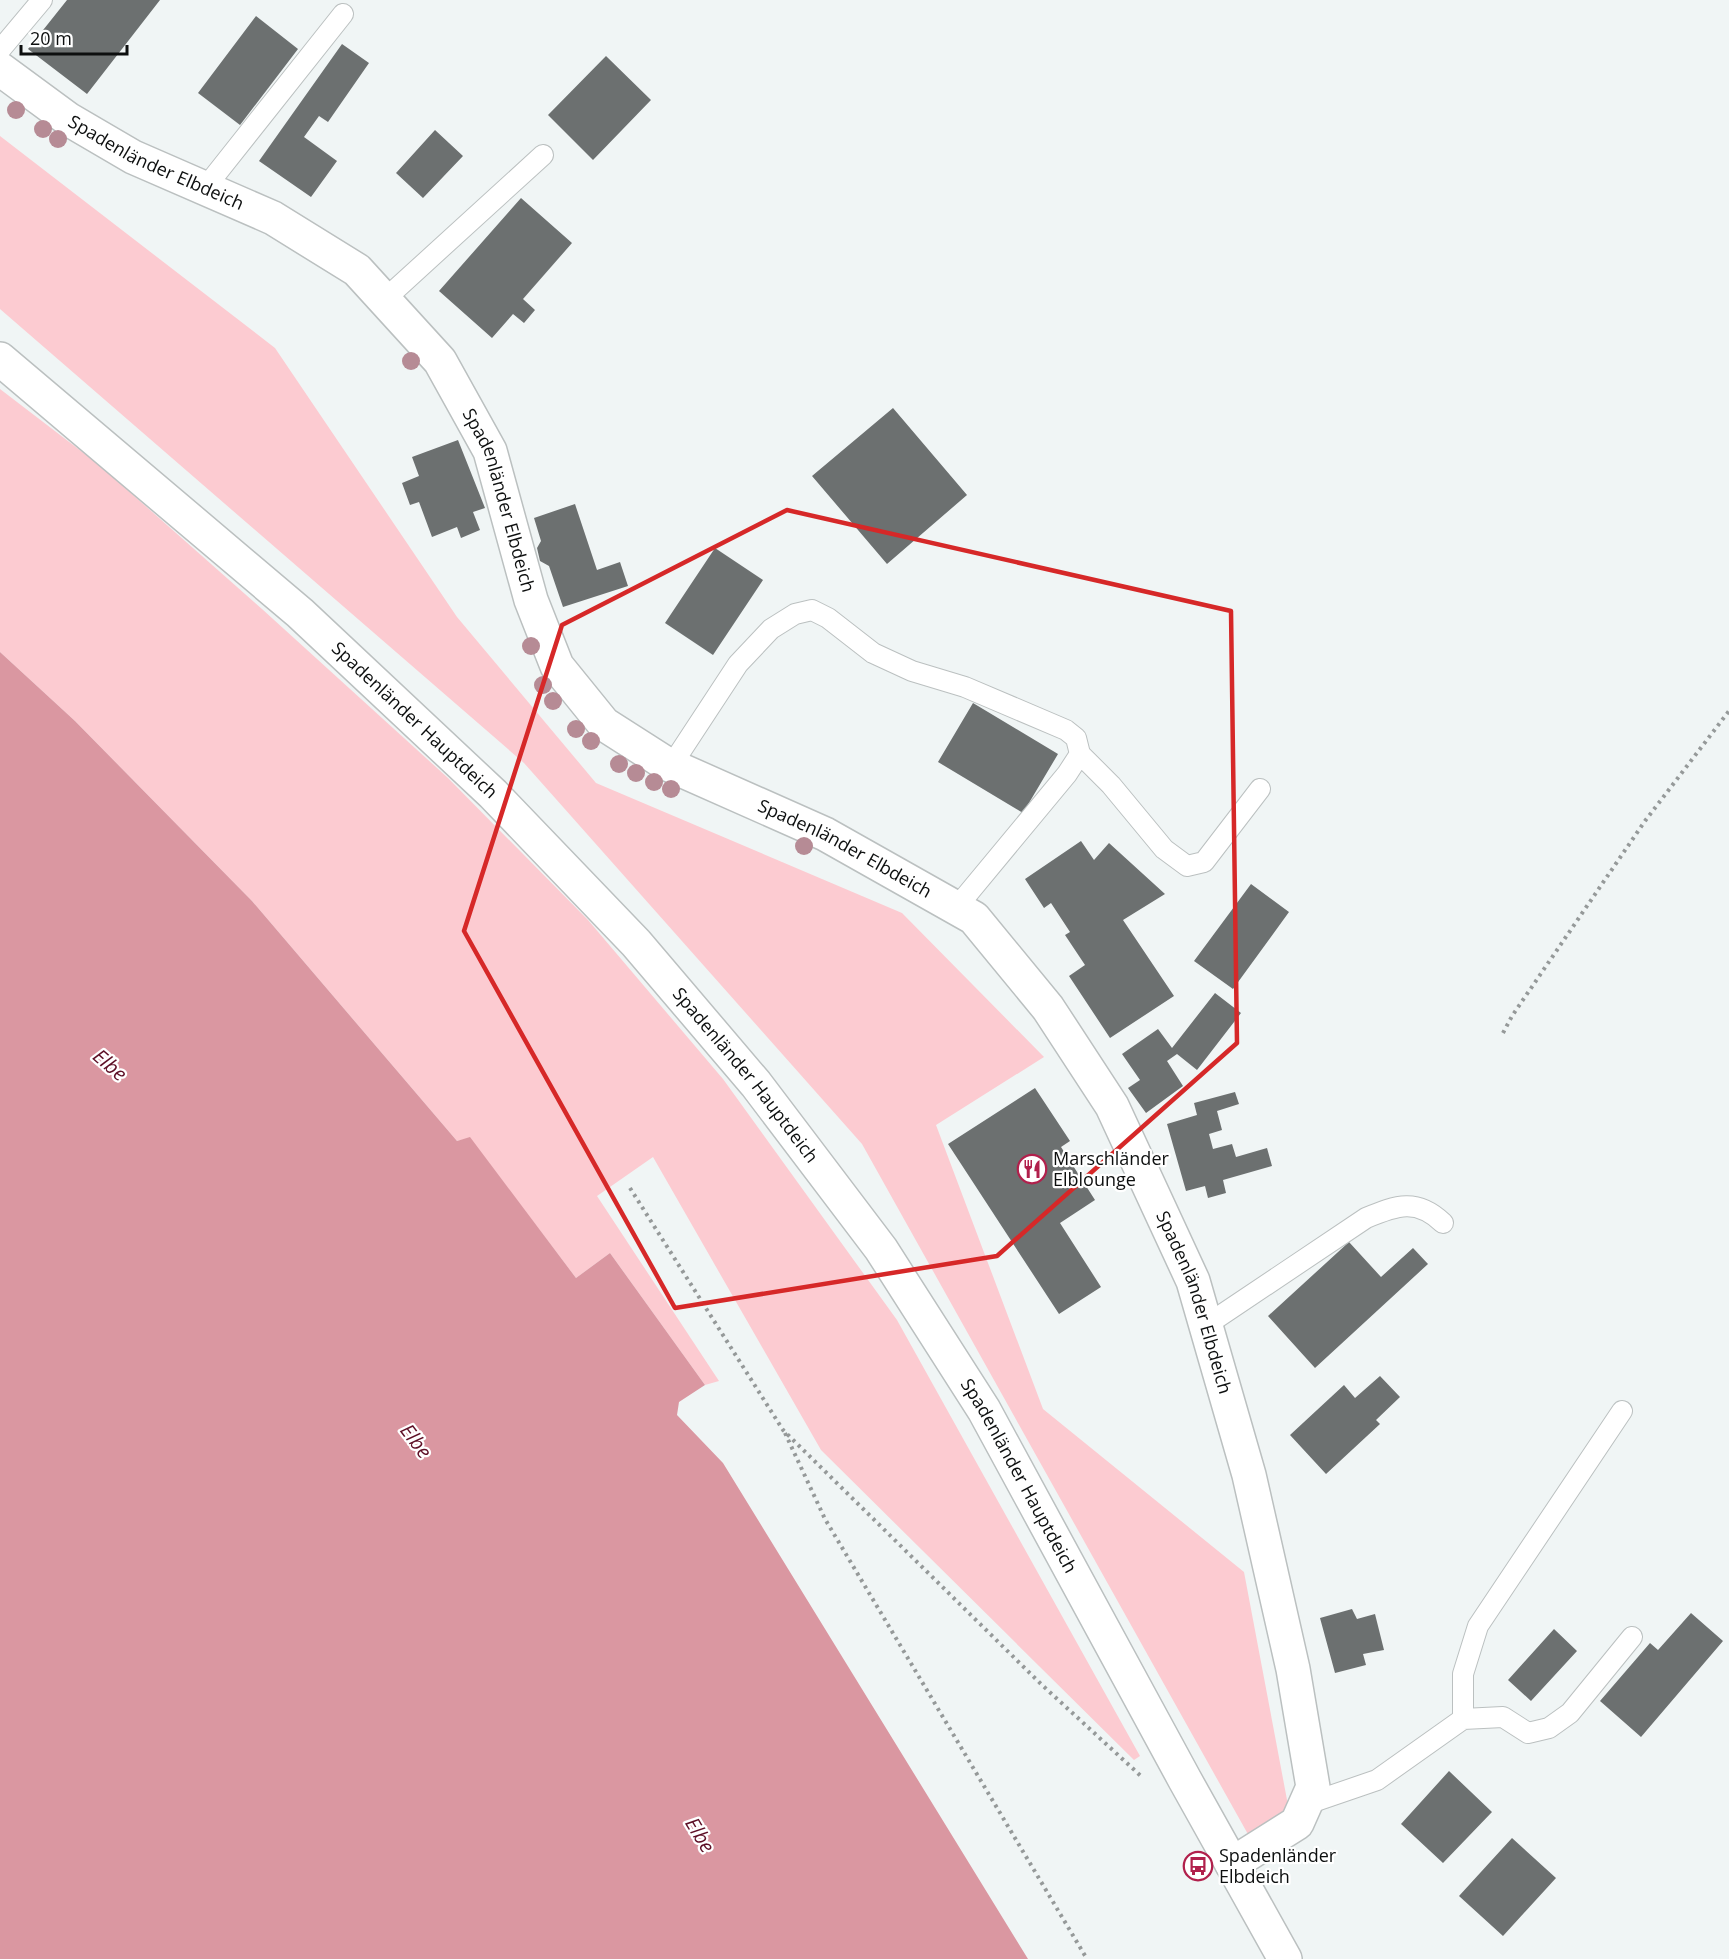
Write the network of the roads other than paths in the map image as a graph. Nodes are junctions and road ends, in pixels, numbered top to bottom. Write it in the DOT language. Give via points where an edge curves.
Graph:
graph roads {
  1 [pos="42,0"];
  2 [pos="343,14"];
  3 [pos="0,50"];
  4 [pos="0,69"];
  5 [pos="543,155"];
  6 [pos="205,188"];
  7 [pos="384,300"];
  8 [pos="0,359"];
  9 [pos="1080,754"];
  10 [pos="671,766"];
  11 [pos="1260,789"];
  12 [pos="956,908"];
  13 [pos="1443,1222"];
  14 [pos="1205,1326"];
  15 [pos="1622,1411"];
  16 [pos="1632,1637"];
  17 [pos="1463,1719"];
  18 [pos="1304,1805"];
  19 [pos="1232,1864"];
  20 [pos="1285,1959"];
  1 -- 3 [label="lane"];
  2 -- 6 [label="lane"];
  4 -- 6 [label="street, Spadenländer Elbdeich" via="68,119 133,157"];
  5 -- 7 [label="lane"];
  6 -- 7 [label="street, Spadenländer Elbdeich" via="273,218 348,264"];
  7 -- 10 [label="street, Spadenländer Elbdeich" via="440,361 490,451 531,600 557,666 604,724"];
  8 -- 19 [label="street, Spadenländer Hauptdeich" via="300,613 494,794 636,943 756,1084 881,1249 984,1410"];
  9 -- 10 [label="lane" via="1076,738 1066,730 873,653 812,610 795,614 771,629 738,664"];
  9 -- 11 [label="lane" via="1111,784 1164,849 1186,866 1204,862"];
  9 -- 12 [label="lane"];
  10 -- 12 [label="street, Spadenländer Elbdeich" via="825,834"];
  12 -- 14 [label="street, Spadenländer Elbdeich" via="974,918 1048,1008 1112,1106 1192,1281"];
  13 -- 14 [label="lane" via="1431,1211 1408,1205 1366,1218"];
  14 -- 18 [label="street, Spadenländer Elbdeich" via="1249,1475 1293,1670 1313,1787"];
  15 -- 17 [label="lane" via="1478,1626 1463,1674"];
  16 -- 17 [label="lane" via="1570,1713 1549,1728 1528,1733 1503,1717"];
  17 -- 18 [label="lane" via="1377,1780"];
  18 -- 19 [label="street, Spadenländer Elbdeich" via="1297,1823"];
  19 -- 20 [label="street, Spadenländer Hauptdeich"];
}
